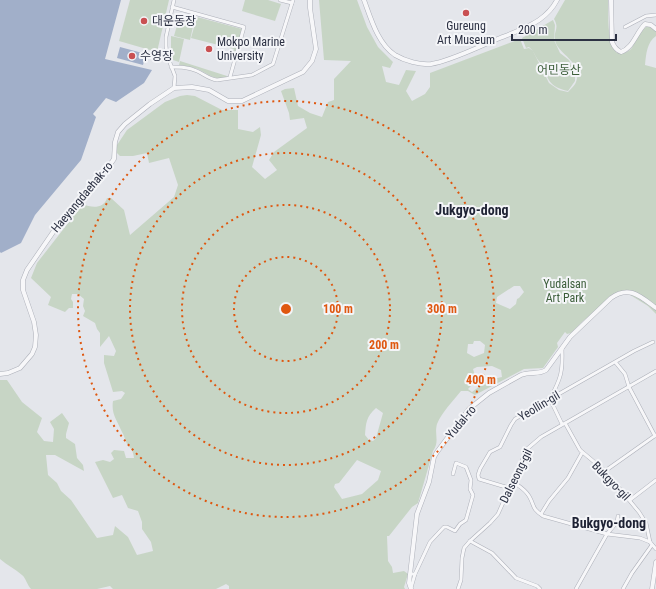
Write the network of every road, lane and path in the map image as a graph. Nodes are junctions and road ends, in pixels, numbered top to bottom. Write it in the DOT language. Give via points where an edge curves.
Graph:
graph roads {
  1 [pos="174,0"];
  2 [pos="280,0"];
  3 [pos="310,0"];
  4 [pos="364,0"];
  5 [pos="557,0"];
  6 [pos="611,0"];
  7 [pos="293,2"];
  8 [pos="172,7"];
  9 [pos="656,15"];
  10 [pos="625,27"];
  11 [pos="656,29"];
  12 [pos="171,67"];
  13 [pos="230,77"];
  14 [pos="174,88"];
  15 [pos="656,308"];
  16 [pos="653,342"];
  17 [pos="562,348"];
  18 [pos="616,363"];
  19 [pos="656,371"];
  20 [pos="0,374"];
  21 [pos="629,387"];
  22 [pos="550,399"];
  23 [pos="564,424"];
  24 [pos="655,436"];
  25 [pos="582,453"];
  26 [pos="605,471"];
  27 [pos="453,474"];
  28 [pos="656,480"];
  29 [pos="512,481"];
  30 [pos="509,488"];
  31 [pos="630,500"];
  32 [pos="541,514"];
  33 [pos="618,516"];
  34 [pos="607,534"];
  35 [pos="470,541"];
  36 [pos="651,544"];
  37 [pos="656,549"];
  38 [pos="656,564"];
  39 [pos="413,574"];
  40 [pos="537,588"];
  41 [pos="411,589"];
  42 [pos="458,589"];
  43 [pos="576,589"];
  44 [pos="623,589"];
  45 [pos="652,589"];
  1 -- 8 [label="street"];
  2 -- 7 [label="street"];
  3 -- 14 [label="street" via="315,54 310,65 299,75 242,101 228,101 209,90 192,87"];
  4 -- 5 [label="street" via="379,36 387,48 396,55 422,64 446,60 530,25 546,14"];
  6 -- 11 [label="street" via="612,42 617,51 628,49 645,24"];
  7 -- 13 [label="street" via="274,64 252,75"];
  8 -- 12 [label="street" via="166,41"];
  8 -- 13 [label="street" via="244,27"];
  9 -- 10 [label="street" via="646,16"];
  12 -- 13 [label="street" via="196,70 217,80"];
  12 -- 14 [label="street" via="175,76"];
  14 -- 20 [label="street, Haeyangdaehak-ro" via="150,104 118,132 114,159 58,225 34,258 23,280 23,290 36,335 32,354 20,368"];
  15 -- 17 [label="street, Yudal-ro" via="634,293 622,291 611,298"];
  16 -- 18 [label="street, Yeollin-gil"];
  17 -- 22 [label="street" via="563,368"];
  17 -- 39 [label="street, Yudal-ro" via="546,370 521,375 489,393 469,409 437,452 417,514"];
  18 -- 21 [label="street" via="625,374"];
  18 -- 22 [label="street, Yeollin-gil"];
  19 -- 21 [label="street, Dalseong-gil"];
  21 -- 23 [label="street, Dalseong-gil"];
  21 -- 24 [label="street"];
  22 -- 23 [label="street, Bukgyo-gil"];
  22 -- 30 [label="street, Yeollin-gil" via="515,419 500,448 490,452 480,469 479,479"];
  23 -- 25 [label="street, Bukgyo-gil"];
  23 -- 29 [label="street, Dalseong-gil" via="530,445"];
  24 -- 26 [label="street"];
  25 -- 26 [label="street, Bukgyo-gil"];
  25 -- 32 [label="street" via="568,478"];
  26 -- 31 [label="street, Bukgyo-gil"];
  27 -- 39 [label="street" via="456,463 466,467 471,480 470,489 473,494 466,520 455,531 446,526 433,539"];
  28 -- 31 [label="street"];
  29 -- 30 [label="street, Dalseong-gil"];
  29 -- 32 [label="street" via="524,490 535,510"];
  30 -- 35 [label="street, Dalseong-gil" via="494,519"];
  31 -- 36 [label="street, Bukgyo-gil" via="646,523"];
  32 -- 34 [label="street"];
  33 -- 34 [label="street" via="617,522"];
  34 -- 36 [label="street" via="640,538"];
  34 -- 43 [label="street"];
  35 -- 40 [label="street" via="492,553 516,578"];
  35 -- 42 [label="street, Dalseong-gil" via="463,552"];
  36 -- 37 [label="street"];
  36 -- 44 [label="street"];
  38 -- 45 [label="street"];
  39 -- 41 [label="street, Yudal-ro" via="409,583"];
}
